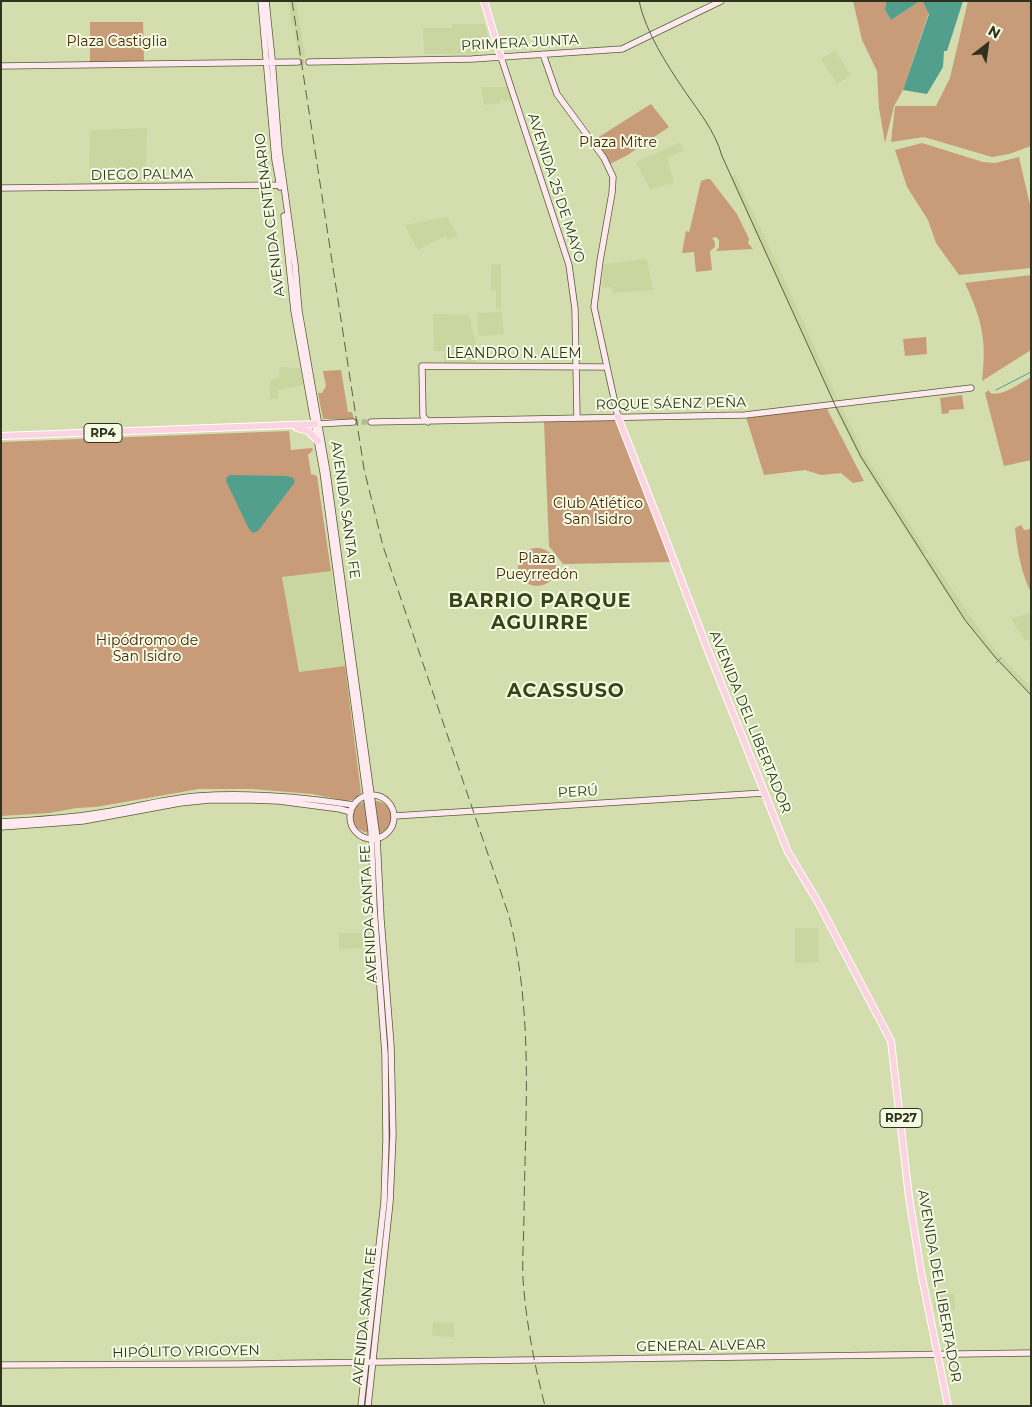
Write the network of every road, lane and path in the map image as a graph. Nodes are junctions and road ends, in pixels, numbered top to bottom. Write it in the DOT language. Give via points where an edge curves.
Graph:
graph roads {
  1 [pos="261,1"];
  2 [pos="266,1"];
  3 [pos="484,1"];
  4 [pos="721,1"];
  5 [pos="543,54"];
  6 [pos="501,57"];
  7 [pos="270,62"];
  8 [pos="298,62"];
  9 [pos="309,62"];
  10 [pos="1,66"];
  11 [pos="281,185"];
  12 [pos="1,188"];
  13 [pos="577,367"];
  14 [pos="606,367"];
  15 [pos="971,388"];
  16 [pos="423,416"];
  17 [pos="578,418"];
  18 [pos="618,418"];
  19 [pos="353,422"];
  20 [pos="371,422"];
  21 [pos="413,422"];
  22 [pos="428,422"];
  23 [pos="318,424"];
  24 [pos="247,428"];
  25 [pos="297,428"];
  26 [pos="1,436"];
  27 [pos="318,441"];
  28 [pos="362,740"];
  29 [pos="764,794"];
  30 [pos="370,796"];
  31 [pos="354,806"];
  32 [pos="351,812"];
  33 [pos="394,816"];
  34 [pos="1,822"];
  35 [pos="1,827"];
  36 [pos="375,838"];
  37 [pos="1031,1353"];
  38 [pos="938,1354"];
  39 [pos="368,1361"];
  40 [pos="1,1364"];
  41 [pos="361,1406"];
  42 [pos="368,1406"];
  43 [pos="948,1406"];
  1 -- 7 [label="main road, AVENIDA CENTENARIO"];
  2 -- 7 [label="main road, AVENIDA CENTENARIO"];
  3 -- 6 [label="main road"];
  4 -- 5 [label="main road, PRIMERA JUNTA" via="622,49"];
  5 -- 6 [label="main road, PRIMERA JUNTA"];
  5 -- 14 [label="main road, AVENIDA DEL LIBERTADOR / RP27" via="557,94 604,157 613,177 594,307"];
  6 -- 9 [label="main road, PRIMERA JUNTA"];
  6 -- 13 [label="main road, AVENIDA 25 DE MAYO" via="569,265 575,309"];
  7 -- 8 [label="main road"];
  7 -- 10 [label="main road"];
  7 -- 11 [label="main road, AVENIDA CENTENARIO"];
  11 -- 12 [label="main road, DIEGO PALMA"];
  11 -- 23 [label="main road, AVENIDA CENTENARIO" via="294,311"];
  13 -- 14 [label="main road, LEANDRO N. ALEM"];
  13 -- 16 [label="main road, LEANDRO N. ALEM" via="422,366"];
  13 -- 17 [label="main road, AVENIDA 25 DE MAYO"];
  14 -- 18 [label="main road, AVENIDA DEL LIBERTADOR / RP27"];
  15 -- 18 [label="main road, ROQUE SÁENZ PEÑA" via="744,415"];
  16 -- 21 [label="main road"];
  16 -- 22 [label="main road"];
  17 -- 18 [label="main road, ROQUE SÁENZ PEÑA"];
  17 -- 22 [label="main road, ROQUE SÁENZ PEÑA"];
  18 -- 29 [label="main road, AVENIDA DEL LIBERTADOR / RP27"];
  19 -- 23 [label="main road, RP4"];
  20 -- 21 [label="main road, ROQUE SÁENZ PEÑA"];
  21 -- 22 [label="main road, ROQUE SÁENZ PEÑA"];
  23 -- 24 [label="main road, RP4"];
  23 -- 25 [label="main road, RP4"];
  23 -- 27 [label="main road, AVENIDA SANTA FE"];
  23 -- 28 [label="main road, AVENIDA SANTA FE"];
  24 -- 25 [label="main road, RP4"];
  24 -- 26 [label="main road, RP4"];
  25 -- 27 [label="main road" via="308,431"];
  27 -- 28 [label="main road, AVENIDA SANTA FE"];
  28 -- 30 [label="main road, AVENIDA SANTA FE"];
  29 -- 33 [label="main road, PERÚ"];
  29 -- 38 [label="main road, AVENIDA DEL LIBERTADOR / RP27" via="792,860 819,904 891,1041 909,1197"];
  30 -- 31 [label="main road" via="358,800"];
  30 -- 33 [label="main road" via="387,802"];
  30 -- 36 [label="main road, AVENIDA SANTA FE"];
  31 -- 32 [label="main road"];
  31 -- 34 [label="main road" via="279,796 210,795 80,816"];
  32 -- 35 [label="main road" via="279,801 217,800 83,821"];
  32 -- 36 [label="main road" via="355,831 362,837"];
  33 -- 36 [label="main road" via="388,832"];
  36 -- 39 [label="main road, AVENIDA SANTA FE" via="374,913 384,1054 386,1139 384,1202"];
  37 -- 38 [label="main road, GENERAL ALVEAR"];
  38 -- 39 [label="main road, GENERAL ALVEAR"];
  38 -- 43 [label="main road, AVENIDA DEL LIBERTADOR / RP27"];
  39 -- 40 [label="main road, HIPÓLITO YRIGOYEN"];
  39 -- 41 [label="main road, AVENIDA SANTA FE"];
  39 -- 42 [label="main road, AVENIDA SANTA FE"];
}
